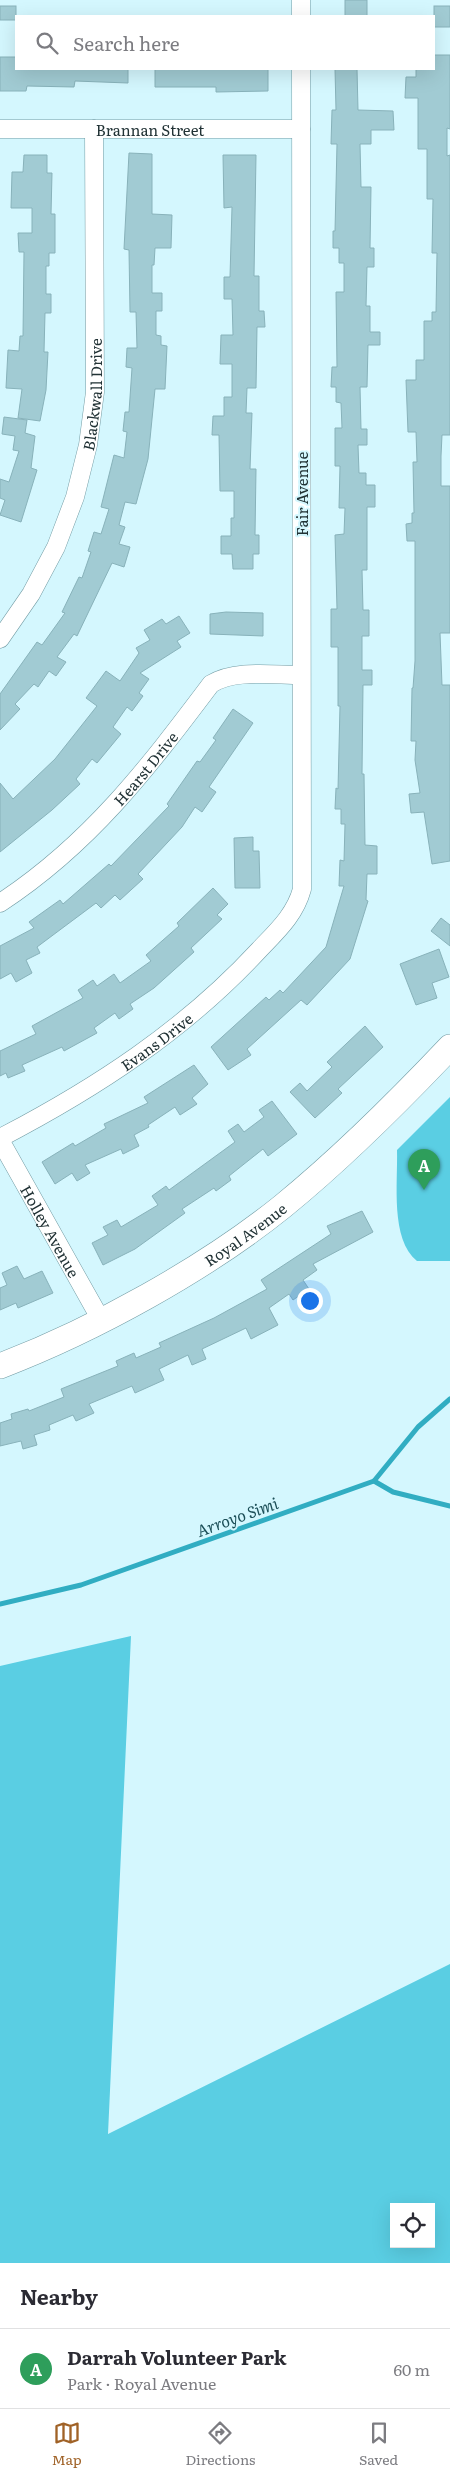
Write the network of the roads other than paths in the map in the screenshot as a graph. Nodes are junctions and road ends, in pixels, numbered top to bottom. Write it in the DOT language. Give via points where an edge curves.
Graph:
graph roads {
  1 [pos="301,0"];
  2 [pos="301,15"];
  3 [pos="301,70"];
  4 [pos="0,129"];
  5 [pos="94,129"];
  6 [pos="301,129"];
  7 [pos="0,639"];
  8 [pos="301,675"];
  9 [pos="0,903"];
  10 [pos="290,917"];
  11 [pos="450,1047"];
  12 [pos="0,1139"];
  13 [pos="101,1320"];
  14 [pos="0,1366"];
  1 -- 2 [label="street"];
  3 -- 6 [label="street, Fair Avenue"];
  4 -- 5 [label="street, Brannan Street"];
  5 -- 6 [label="street, Brannan Street"];
  5 -- 7 [label="street, Blackwall Drive" via="95,392 88,445 75,497 56,547 31,594"];
  6 -- 8 [label="street, Fair Avenue"];
  8 -- 9 [label="street, Hearst Drive" via="232,675 211,684 148,768 94,827 58,860"];
  8 -- 10 [label="street, Fair Avenue" via="302,889"];
  10 -- 12 [label="street, Evans Drive" via="240,971 185,1020 134,1059 64,1104"];
  11 -- 13 [label="main road, Royal Avenue" via="335,1162 281,1207 227,1246"];
  12 -- 13 [label="street, Holley Avenue"];
  13 -- 14 [label="main road, Royal Avenue" via="43,1350"];
}
